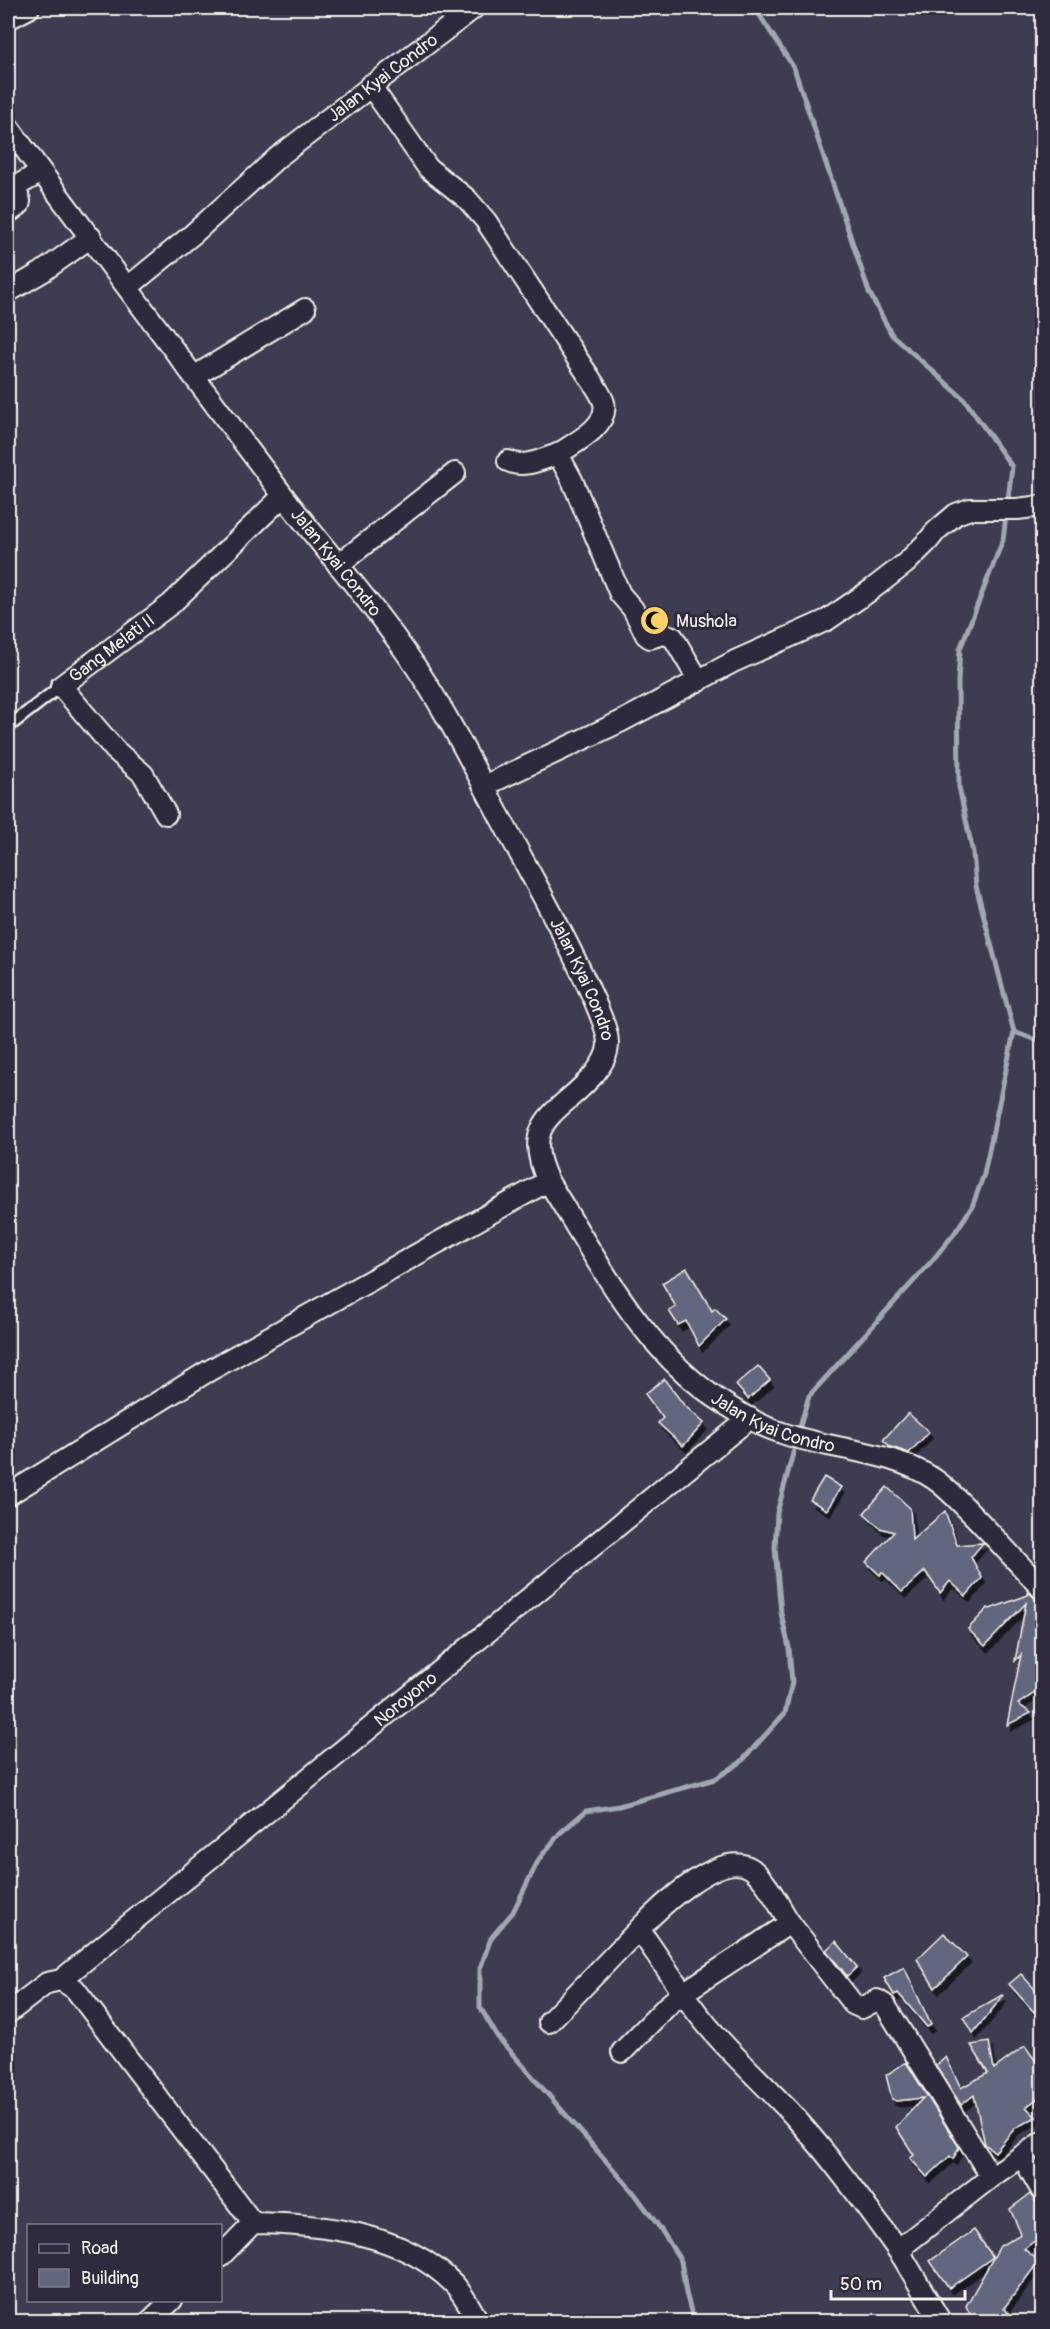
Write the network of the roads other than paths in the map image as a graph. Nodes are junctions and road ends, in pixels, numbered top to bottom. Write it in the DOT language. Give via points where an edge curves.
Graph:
graph roads {
  1 [pos="29,8"];
  2 [pos="469,9"];
  3 [pos="8,19"];
  4 [pos="370,85"];
  5 [pos="8,126"];
  6 [pos="41,172"];
  7 [pos="8,213"];
  8 [pos="91,237"];
  9 [pos="128,287"];
  10 [pos="8,292"];
  11 [pos="305,309"];
  12 [pos="195,376"];
  13 [pos="558,454"];
  14 [pos="508,461"];
  15 [pos="454,473"];
  16 [pos="283,495"];
  17 [pos="1042,506"];
  18 [pos="338,565"];
  19 [pos="699,681"];
  20 [pos="61,686"];
  21 [pos="8,727"];
  22 [pos="484,786"];
  23 [pos="166,814"];
  24 [pos="548,1181"];
  25 [pos="750,1418"];
  26 [pos="8,1495"];
  27 [pos="1042,1589"];
  28 [pos="790,1923"];
  29 [pos="639,1929"];
  30 [pos="61,1980"];
  31 [pos="683,1993"];
  32 [pos="8,2013"];
  33 [pos="549,2022"];
  34 [pos="622,2052"];
  35 [pos="1042,2142"];
  36 [pos="1022,2157"];
  37 [pos="992,2177"];
  38 [pos="1042,2191"];
  39 [pos="253,2223"];
  40 [pos="222,2255"];
  41 [pos="902,2256"];
  42 [pos="171,2302"];
  43 [pos="935,2319"];
  44 [pos="149,2322"];
  45 [pos="479,2322"];
  1 -- 3 [label="street"];
  2 -- 4 [label="street, Jalan Kyai Condro"];
  4 -- 9 [label="street, Jalan Kyai Condro" via="278,157"];
  4 -- 13 [label="street" via="428,168 486,221 604,402 596,426"];
  5 -- 6 [label="street, Jalan Kyai Condro"];
  6 -- 7 [label="street" via="16,186 19,205"];
  6 -- 8 [label="street, Jalan Kyai Condro"];
  8 -- 9 [label="street, Jalan Kyai Condro"];
  8 -- 10 [label="street"];
  9 -- 12 [label="street, Jalan Kyai Condro"];
  11 -- 12 [label="street"];
  12 -- 16 [label="street, Jalan Kyai Condro"];
  13 -- 14 [label="street" via="525,465"];
  13 -- 19 [label="street" via="620,594 646,635 673,637"];
  15 -- 18 [label="street"];
  16 -- 18 [label="street, Jalan Kyai Condro"];
  16 -- 20 [label="street, Gang Melati II" via="171,604"];
  17 -- 19 [label="street" via="970,509 956,514 906,563 827,620"];
  18 -- 22 [label="street, Jalan Kyai Condro" via="406,652"];
  19 -- 22 [label="street"];
  20 -- 21 [label="lane"];
  20 -- 23 [label="street, Gang Melati II" via="115,750 143,774"];
  22 -- 24 [label="street, Jalan Kyai Condro" via="568,944 608,1041 602,1065 555,1109 541,1131 537,1148"];
  24 -- 25 [label="street, Jalan Kyai Condro" via="632,1314 657,1346 692,1381"];
  24 -- 26 [label="street" via="205,1373"];
  25 -- 27 [label="street, Jalan Kyai Condro" via="781,1433 878,1456 934,1478"];
  25 -- 30 [label="street, Noroyono"];
  28 -- 29 [label="street" via="758,1875 737,1864 726,1865 687,1885"];
  28 -- 31 [label="street"];
  28 -- 37 [label="street" via="853,2004 862,2008 877,2000 885,2005"];
  29 -- 31 [label="street"];
  29 -- 33 [label="street"];
  30 -- 32 [label="street, Noroyono" via="47,1983"];
  30 -- 39 [label="street" via="75,1989"];
  31 -- 34 [label="street"];
  31 -- 41 [label="street" via="697,2014 838,2168"];
  35 -- 36 [label="street"];
  36 -- 37 [label="street"];
  36 -- 38 [label="street"];
  37 -- 41 [label="street" via="908,2240"];
  39 -- 40 [label="street"];
  39 -- 45 [label="street" via="301,2224 367,2237 415,2254 453,2284"];
  41 -- 43 [label="street"];
  42 -- 44 [label="street"];
}
